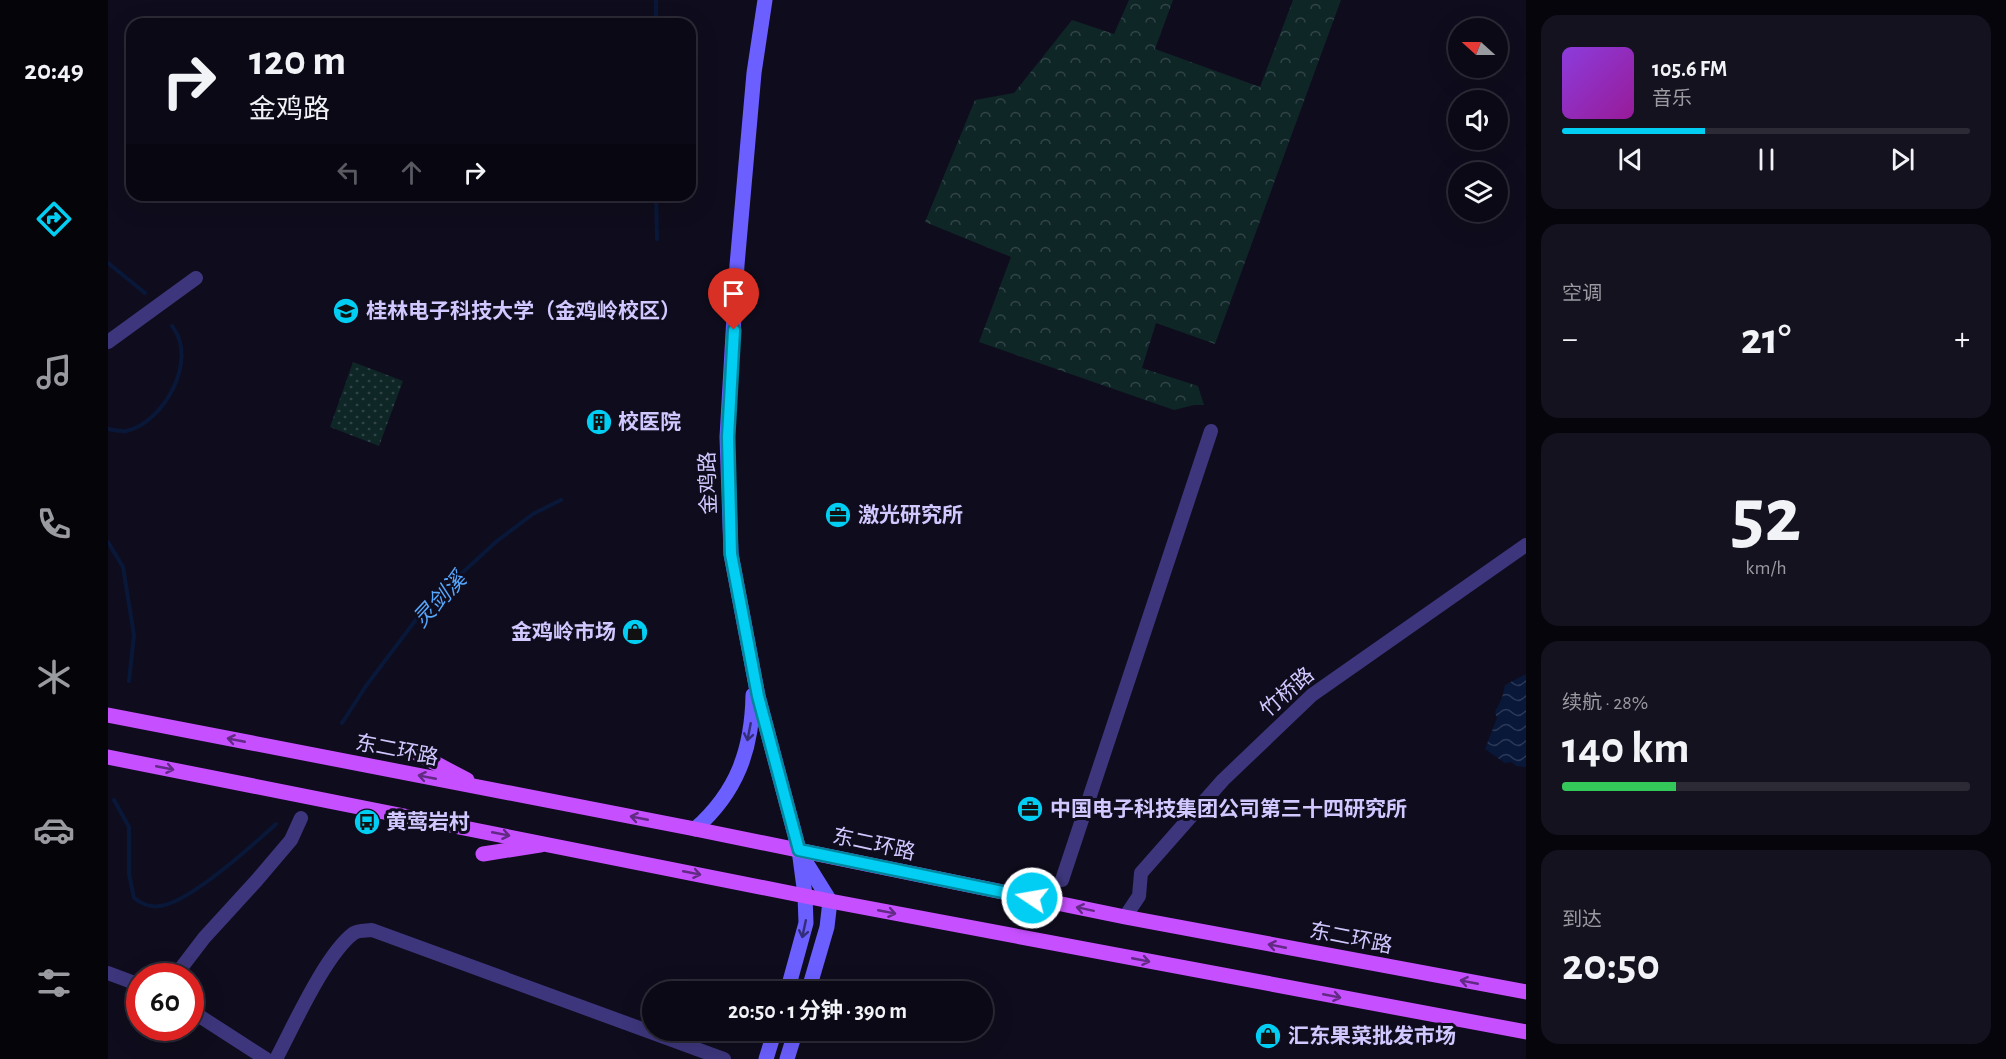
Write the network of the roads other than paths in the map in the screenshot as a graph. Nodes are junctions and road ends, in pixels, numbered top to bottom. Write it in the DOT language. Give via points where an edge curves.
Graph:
graph roads {
  1 [pos="765,0"];
  2 [pos="196,278"];
  3 [pos="108,342"];
  4 [pos="1211,431"];
  5 [pos="1526,545"];
  6 [pos="754,674"];
  7 [pos="108,715"];
  8 [pos="418,754"];
  9 [pos="108,757"];
  10 [pos="481,787"];
  11 [pos="301,818"];
  12 [pos="695,829"];
  13 [pos="549,844"];
  14 [pos="799,850"];
  15 [pos="483,854"];
  16 [pos="1062,880"];
  17 [pos="805,895"];
  18 [pos="830,901"];
  19 [pos="1125,917"];
  20 [pos="185,963"];
  21 [pos="108,973"];
  22 [pos="126,980"];
  23 [pos="790,981"];
  24 [pos="811,981"];
  25 [pos="1526,992"];
  26 [pos="204,1019"];
  27 [pos="1526,1032"];
  28 [pos="772,1041"];
  29 [pos="793,1041"];
  30 [pos="266,1059"];
  31 [pos="276,1059"];
  32 [pos="724,1059"];
  33 [pos="766,1059"];
  34 [pos="787,1059"];
  1 -- 6 [label="main road, 金鸡路" via="754,73 737,265 728,437 731,554"];
  2 -- 3 [label="street"];
  4 -- 16 [label="street"];
  5 -- 19 [label="street, 竹桥路" via="1312,694 1223,780 1141,873 1139,896"];
  6 -- 12 [label="main road, one-way" via="752,714 740,768 727,796"];
  6 -- 14 [label="main road, 金鸡路"];
  10 -- 7 [label="main road, 东二环路, one-way"];
  8 -- 10 [label="main road"];
  9 -- 13 [label="main road, one-way"];
  12 -- 10 [label="main road, 东二环路, one-way"];
  11 -- 20 [label="street" via="291,840"];
  12 -- 14 [label="main road, 东二环路"];
  13 -- 15 [label="main road"];
  13 -- 17 [label="main road, one-way"];
  14 -- 17 [label="main road"];
  14 -- 18 [label="main road"];
  19 -- 14 [label="main road, 东二环路, one-way"];
  17 -- 18 [label="main road"];
  17 -- 23 [label="main road, one-way" via="806,923"];
  18 -- 24 [label="main road" via="827,927"];
  18 -- 27 [label="main road, one-way"];
  25 -- 19 [label="main road, 东二环路, one-way"];
  21 -- 22 [label="street"];
  26 -- 30 [label="street"];
  28 -- 33 [label="main road"];
  29 -- 34 [label="main road"];
  31 -- 32 [label="street" via="340,945 356,931 372,930"];
}
